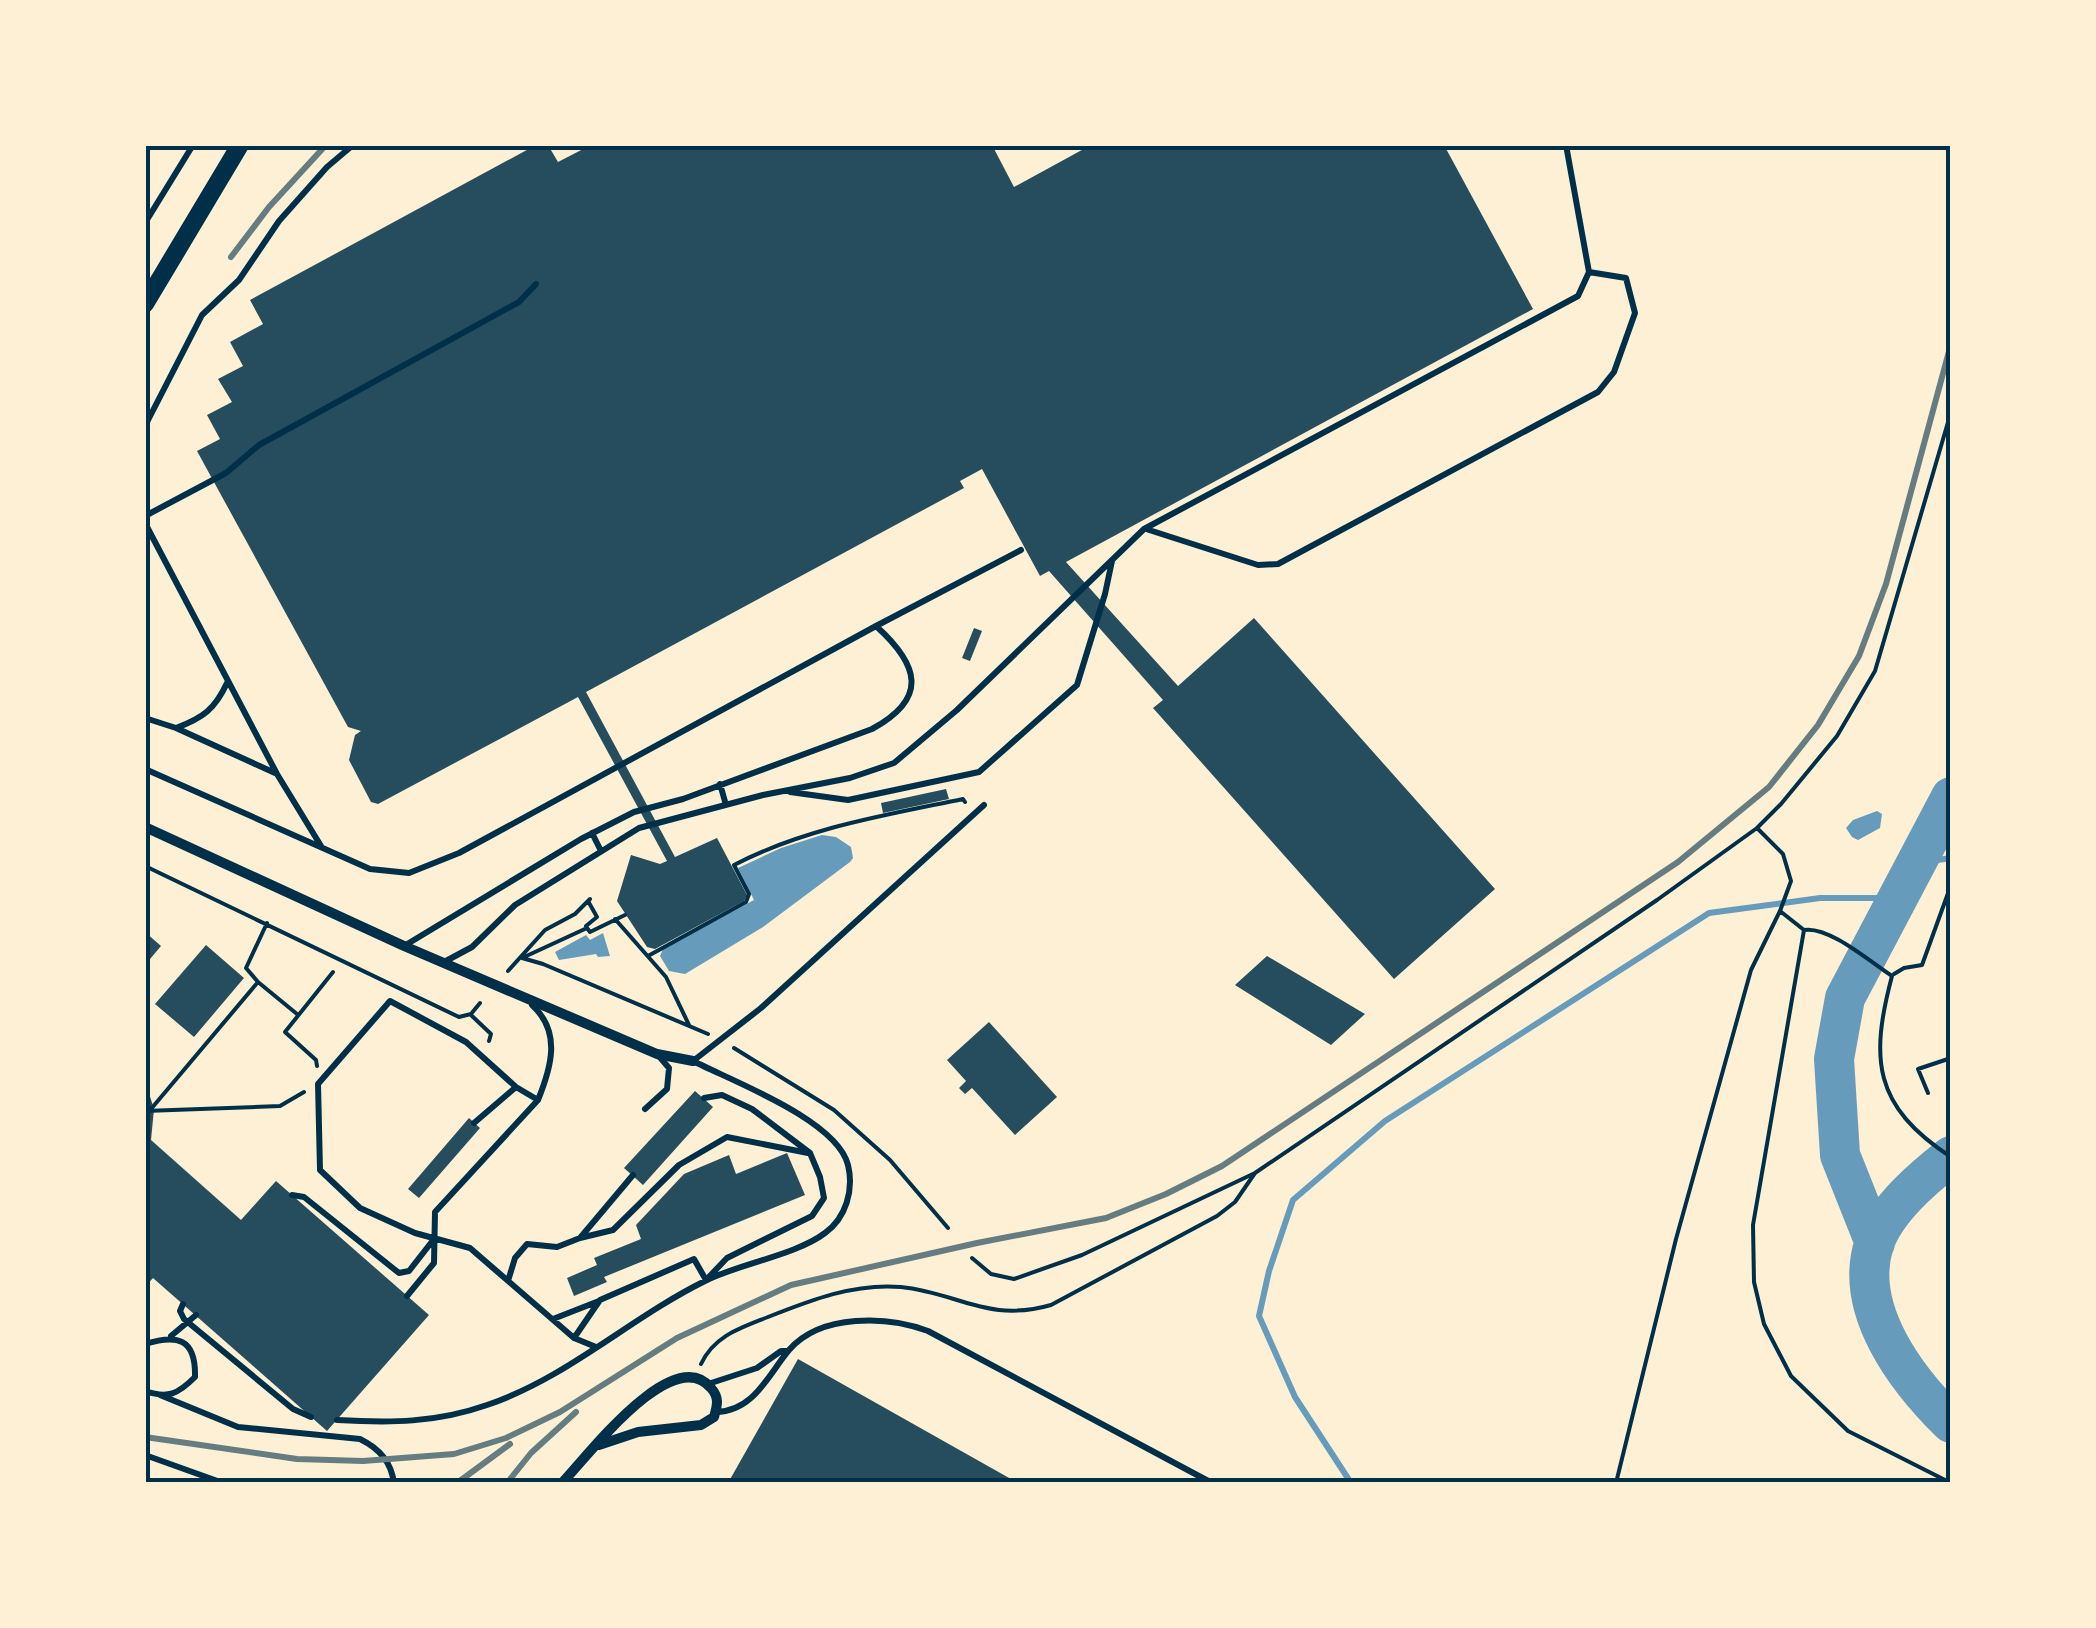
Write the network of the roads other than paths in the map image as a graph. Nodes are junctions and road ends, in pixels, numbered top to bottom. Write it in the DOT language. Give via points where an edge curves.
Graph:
graph roads {
  1 [pos="193,145"];
  2 [pos="240,145"];
  3 [pos="354,145"];
  4 [pos="1566,145"];
  5 [pos="145,222"];
  6 [pos="1589,272"];
  7 [pos="536,284"];
  8 [pos="145,304"];
  9 [pos="145,426"];
  10 [pos="145,520"];
  11 [pos="1144,528"];
  12 [pos="1021,550"];
  13 [pos="1112,561"];
  14 [pos="876,626"];
  15 [pos="228,682"];
  16 [pos="145,718"];
  17 [pos="176,728"];
  18 [pos="145,769"];
  19 [pos="277,774"];
  20 [pos="720,784"];
  21 [pos="784,791"];
  22 [pos="726,805"];
  23 [pos="984,805"];
  24 [pos="145,827"];
  25 [pos="592,834"];
  26 [pos="322,847"];
  27 [pos="601,851"];
  28 [pos="404,946"];
  29 [pos="444,962"];
  30 [pos="519,993"];
  31 [pos="657,1054"];
  32 [pos="693,1061"];
  33 [pos="516,1087"];
  34 [pos="704,1098"];
  35 [pos="538,1100"];
  36 [pos="645,1109"];
  37 [pos="474,1124"];
  38 [pos="810,1153"];
  39 [pos="633,1175"];
  40 [pos="292,1196"];
  41 [pos="435,1238"];
  42 [pos="580,1238"];
  43 [pos="706,1280"];
  44 [pos="508,1282"];
  45 [pos="407,1296"];
  46 [pos="600,1300"];
  47 [pos="183,1304"];
  48 [pos="196,1315"];
  49 [pos="553,1320"];
  50 [pos="170,1337"];
  51 [pos="574,1338"];
  52 [pos="145,1344"];
  53 [pos="597,1348"];
  54 [pos="789,1351"];
  55 [pos="708,1384"];
  56 [pos="145,1390"];
  57 [pos="160,1395"];
  58 [pos="715,1412"];
  59 [pos="311,1417"];
  60 [pos="337,1420"];
  61 [pos="599,1445"];
  62 [pos="145,1455"];
  63 [pos="223,1483"];
  64 [pos="394,1483"];
  65 [pos="562,1483"];
  66 [pos="1212,1483"];
  1 -- 5 [label="lane"];
  2 -- 8 [label="main road"];
  3 -- 9 [label="lane" via="327,167 239,280 202,315"];
  4 -- 6 [label="lane"];
  6 -- 11 [label="lane" via="1578,296"];
  6 -- 11 [label="lane" via="1626,278 1635,313 1614,372 1598,392 1278,564 1258,565"];
  7 -- 10 [label="lane" via="519,302 259,444 226,473"];
  10 -- 15 [label="lane"];
  11 -- 13 [label="lane"];
  12 -- 14 [label="lane"];
  13 -- 21 [label="lane" via="894,764"];
  13 -- 21 [label="lane" via="1077,684 979,772 848,800"];
  14 -- 20 [label="lane" via="908,663 906,704 872,729"];
  14 -- 26 [label="lane" via="459,854 409,873 370,869"];
  15 -- 17 [label="lane" via="203,718"];
  15 -- 19 [label="lane"];
  16 -- 17 [label="lane"];
  17 -- 19 [label="lane"];
  18 -- 26 [label="lane"];
  19 -- 26 [label="lane"];
  20 -- 22 [label="lane"];
  20 -- 25 [label="lane" via="634,812"];
  21 -- 22 [label="lane"];
  22 -- 27 [label="lane" via="639,828"];
  23 -- 32 [label="lane"];
  24 -- 28 [label="street"];
  25 -- 27 [label="lane"];
  25 -- 28 [label="lane"];
  27 -- 29 [label="lane"];
  28 -- 29 [label="street"];
  29 -- 30 [label="street"];
  30 -- 31 [label="street"];
  30 -- 35 [label="lane" via="540,1012 553,1062"];
  31 -- 32 [label="street"];
  31 -- 36 [label="lane" via="668,1068 667,1089"];
  32 -- 43 [label="lane" via="803,1117 848,1163 844,1214 824,1234"];
  33 -- 35 [label="lane"];
  33 -- 37 [label="lane"];
  33 -- 41 [label="lane" via="466,1042 390,1001 318,1084 320,1170 360,1208"];
  34 -- 38 [label="lane" via="722,1095 752,1109"];
  35 -- 41 [label="lane" via="434,1212"];
  38 -- 42 [label="lane" via="728,1137 679,1165 614,1230"];
  38 -- 43 [label="lane" via="824,1198 812,1216 727,1258"];
  39 -- 42 [label="lane"];
  40 -- 41 [label="lane" via="304,1197 398,1273 408,1271"];
  41 -- 44 [label="lane" via="470,1248"];
  41 -- 45 [label="lane" via="434,1263"];
  42 -- 44 [label="lane" via="556,1248 527,1244"];
  43 -- 46 [label="lane" via="694,1259"];
  43 -- 53 [label="lane"];
  44 -- 49 [label="lane"];
  46 -- 49 [label="lane"];
  46 -- 51 [label="lane"];
  47 -- 59 [label="lane" via="184,1319"];
  48 -- 50 [label="lane"];
  49 -- 51 [label="lane"];
  50 -- 52 [label="lane"];
  50 -- 57 [label="lane" via="193,1356 195,1377 181,1391"];
  51 -- 53 [label="lane"];
  53 -- 60 [label="lane" via="489,1405 401,1424"];
  54 -- 55 [label="lane"];
  54 -- 58 [label="lane" via="756,1394 732,1412"];
  54 -- 66 [label="lane" via="803,1338 842,1324 872,1319 912,1326"];
  55 -- 58 [label="street" via="716,1394"];
  55 -- 61 [label="street" via="679,1378 642,1398"];
  56 -- 57 [label="lane"];
  57 -- 64 [label="lane" via="238,1427 360,1439 392,1466"];
  58 -- 61 [label="street" via="701,1425 638,1432"];
  61 -- 65 [label="street"];
  62 -- 63 [label="lane"];
}
